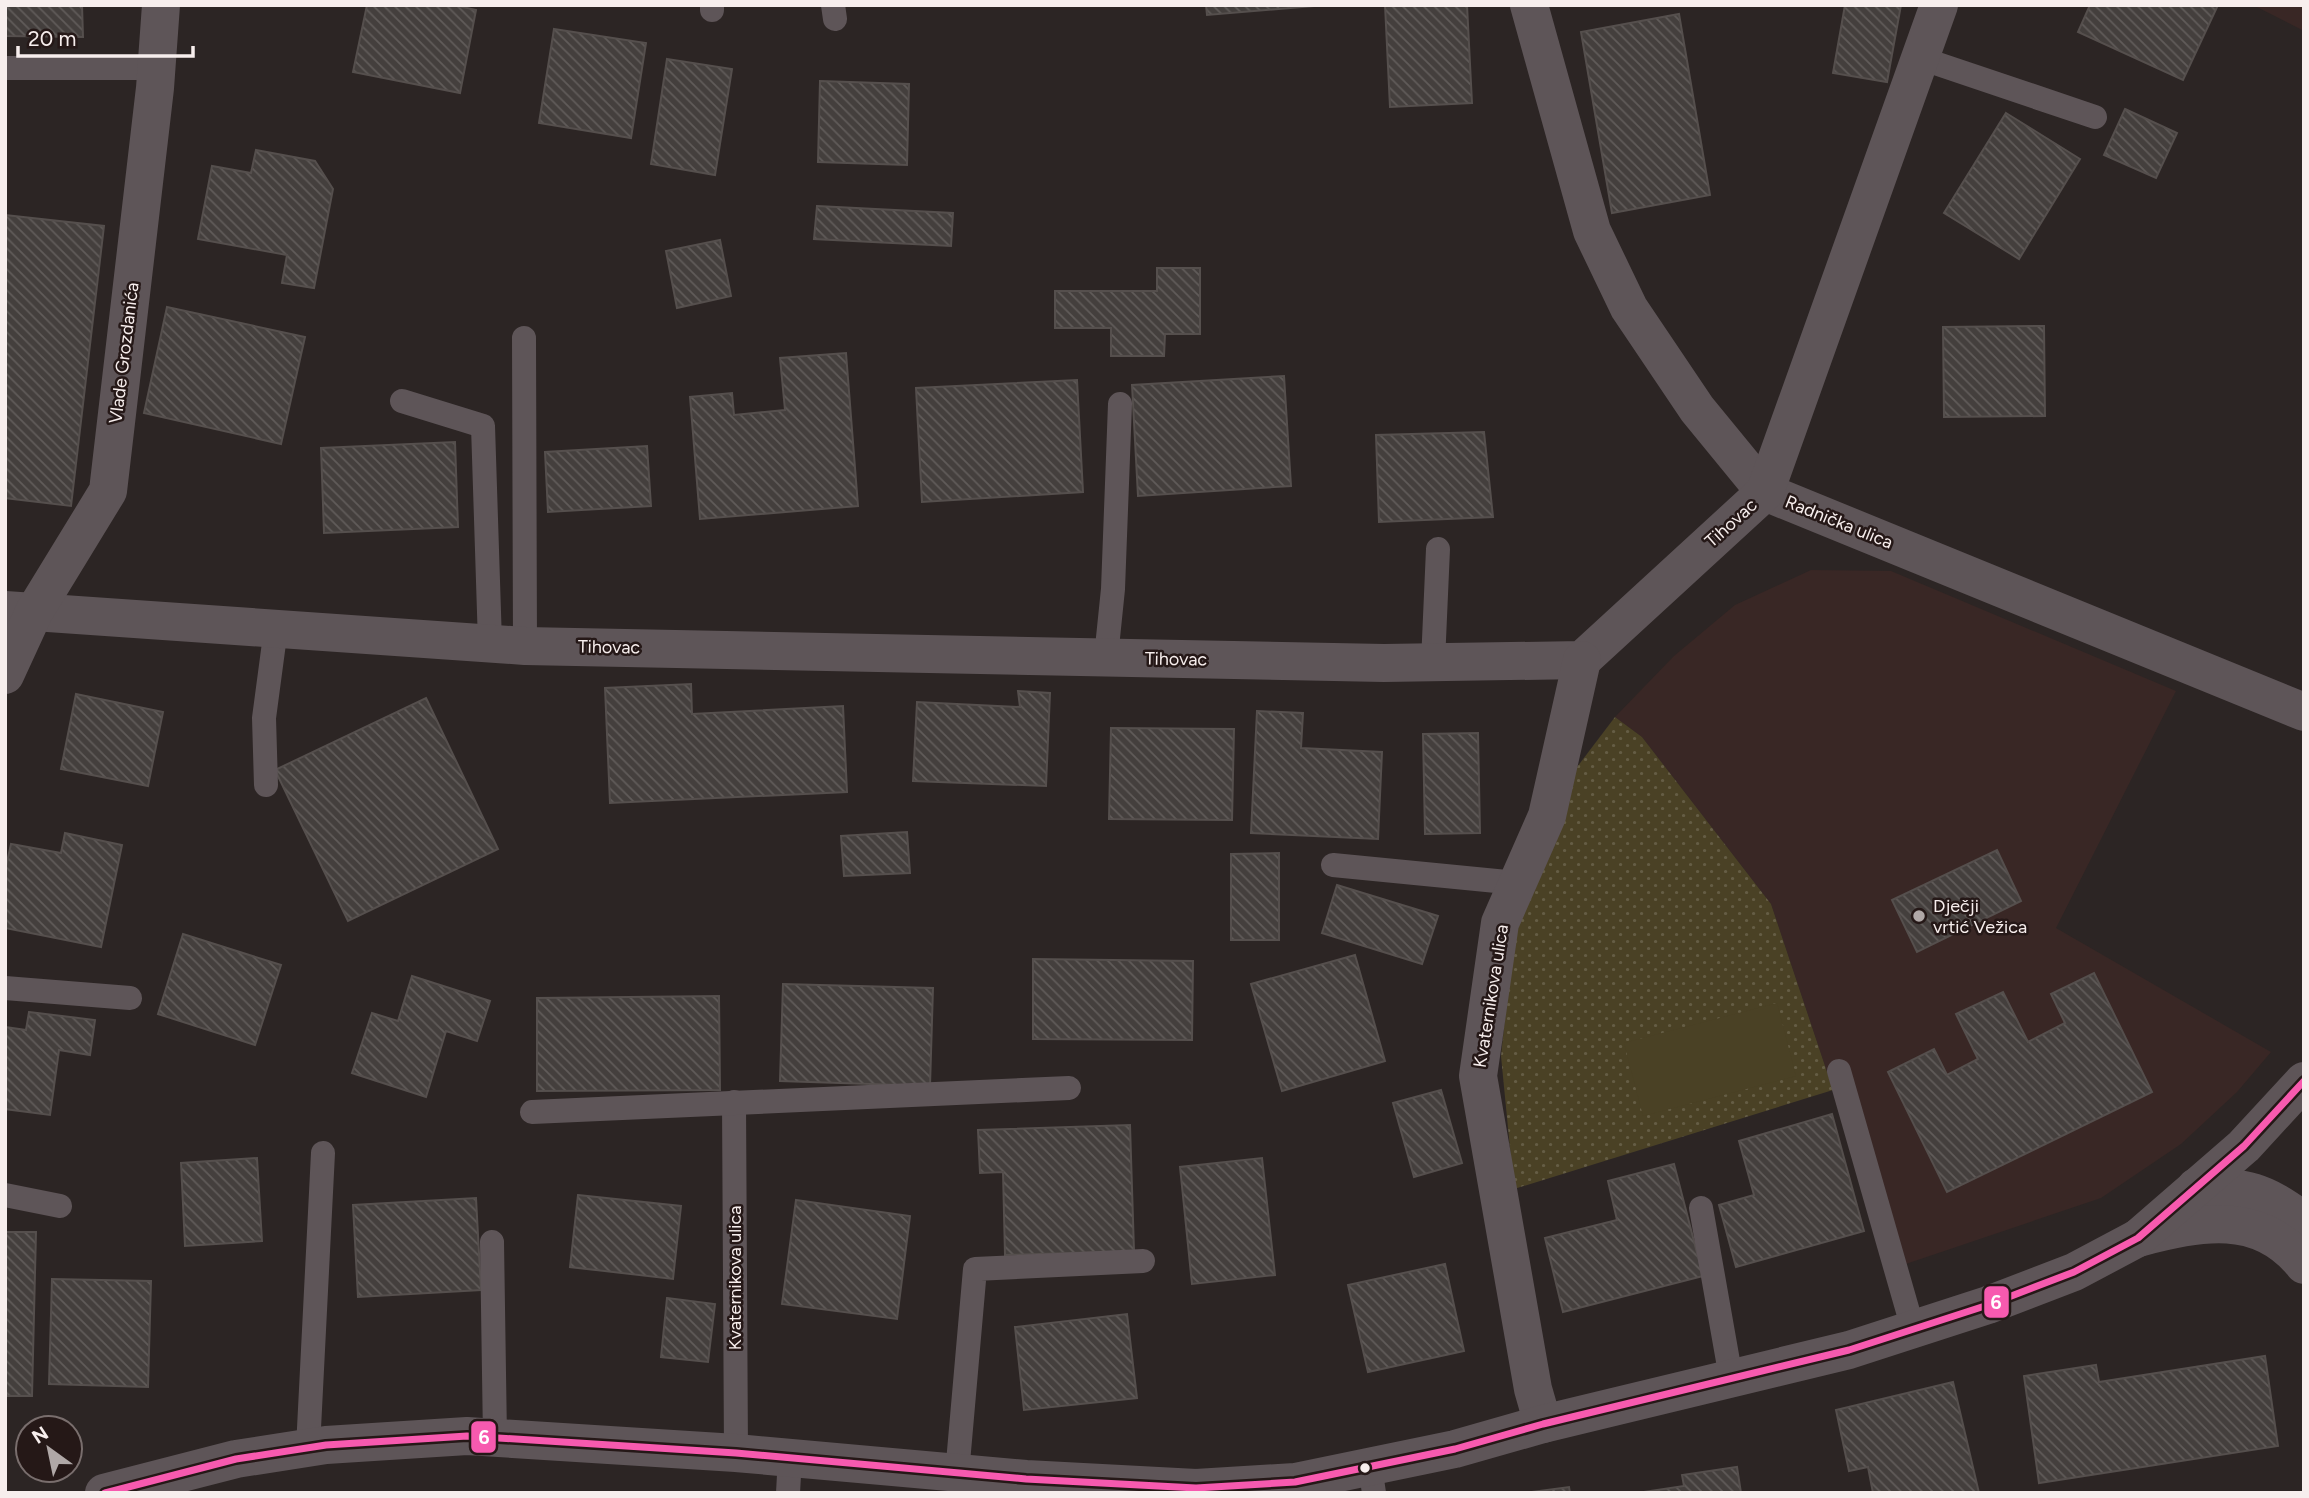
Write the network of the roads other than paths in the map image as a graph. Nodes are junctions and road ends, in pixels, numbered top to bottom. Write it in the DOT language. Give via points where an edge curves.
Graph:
graph roads {
  1 [pos="160,5"];
  2 [pos="1529,5"];
  3 [pos="1939,5"];
  4 [pos="1920,58"];
  5 [pos="5,68"];
  6 [pos="156,78"];
  7 [pos="2095,117"];
  8 [pos="524,338"];
  9 [pos="402,401"];
  10 [pos="1120,404"];
  11 [pos="1765,492"];
  12 [pos="1438,549"];
  13 [pos="20,611"];
  14 [pos="276,628"];
  15 [pos="508,644"];
  16 [pos="1105,657"];
  17 [pos="1582,660"];
  18 [pos="1433,662"];
  19 [pos="5,675"];
  20 [pos="2304,712"];
  21 [pos="266,785"];
  22 [pos="1333,865"];
  23 [pos="1517,883"];
  24 [pos="5,988"];
  25 [pos="130,998"];
  26 [pos="1839,1071"];
  27 [pos="2304,1080"];
  28 [pos="1069,1088"];
  29 [pos="734,1102"];
  30 [pos="532,1112"];
  31 [pos="323,1153"];
  32 [pos="2196,1187"];
  33 [pos="5,1195"];
  34 [pos="60,1206"];
  35 [pos="1701,1208"];
  36 [pos="2304,1221"];
  37 [pos="2138,1238"];
  38 [pos="492,1242"];
  39 [pos="1143,1261"];
  40 [pos="2304,1265"];
  41 [pos="1913,1329"];
  42 [pos="1731,1378"];
  43 [pos="1543,1423"];
  44 [pos="495,1438"];
  45 [pos="308,1448"];
  46 [pos="736,1453"];
  47 [pos="957,1474"];
  48 [pos="789,1475"];
  49 [pos="1372,1480"];
  50 [pos="1026,1486"];
  51 [pos="104,1493"];
  1 -- 6 [label="street, Vlade Grozdanića"];
  2 -- 11 [label="street, Radnička ulica" via="1592,231 1629,308 1697,409"];
  3 -- 4 [label="street, Tihovac"];
  4 -- 7 [label="lane"];
  4 -- 11 [label="street, Tihovac"];
  5 -- 6 [label="lane"];
  6 -- 13 [label="street, Vlade Grozdanića" via="108,491"];
  8 -- 15 [label="lane"];
  9 -- 15 [label="lane" via="483,426"];
  10 -- 16 [label="lane" via="1113,589"];
  11 -- 17 [label="street, Tihovac"];
  11 -- 20 [label="street, Radnička ulica"];
  12 -- 18 [label="lane"];
  13 -- 14 [label="street, Tihovac"];
  13 -- 19 [label="street, Vlade Grozdanića"];
  14 -- 15 [label="street, Tihovac"];
  14 -- 21 [label="lane" via="264,718"];
  15 -- 16 [label="street, Tihovac"];
  16 -- 18 [label="street, Tihovac"];
  17 -- 18 [label="street, Tihovac"];
  17 -- 23 [label="street, Kvaternikova ulica" via="1546,816"];
  22 -- 23 [label="lane"];
  23 -- 43 [label="street, Kvaternikova ulica" via="1500,923 1478,1076"];
  24 -- 25 [label="lane"];
  26 -- 41 [label="lane"];
  27 -- 32 [label="street" via="2244,1146"];
  28 -- 29 [label="lane"];
  29 -- 30 [label="lane"];
  29 -- 46 [label="lane, Kvaternikova ulica"];
  31 -- 45 [label="lane"];
  32 -- 36 [label="street" via="2240,1187 2278,1202"];
  32 -- 37 [label="street"];
  33 -- 34 [label="lane"];
  35 -- 42 [label="lane"];
  37 -- 40 [label="street" via="2180,1227 2229,1223 2268,1234"];
  37 -- 41 [label="street" via="2074,1272"];
  38 -- 44 [label="lane"];
  39 -- 47 [label="lane" via="975,1269"];
  41 -- 42 [label="street" via="1849,1350"];
  42 -- 43 [label="street"];
  43 -- 49 [label="street"];
  44 -- 45 [label="street"];
  44 -- 46 [label="street"];
  45 -- 51 [label="street" via="236,1458"];
  46 -- 48 [label="street"];
  47 -- 48 [label="street"];
  47 -- 50 [label="street"];
  49 -- 50 [label="street" via="1196,1488"];
}
